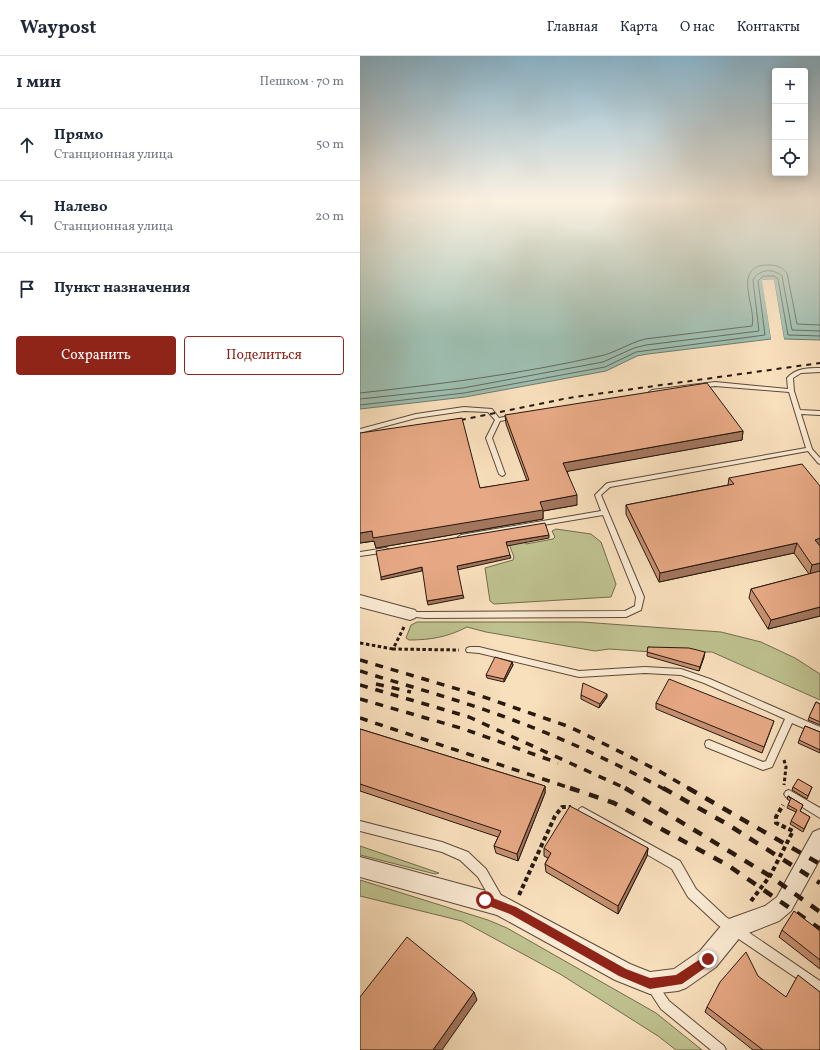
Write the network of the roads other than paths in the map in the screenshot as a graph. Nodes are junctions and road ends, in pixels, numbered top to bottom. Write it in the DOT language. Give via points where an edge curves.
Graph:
graph roads {
  1 [pos="820,370"];
  2 [pos="791,391"];
  3 [pos="648,393"];
  4 [pos="799,412"];
  5 [pos="820,413"];
  6 [pos="522,416"];
  7 [pos="498,420"];
  8 [pos="360,431"];
  9 [pos="809,449"];
  10 [pos="820,462"];
  11 [pos="502,474"];
  12 [pos="605,512"];
  13 [pos="456,538"];
  14 [pos="392,549"];
  15 [pos="360,554"];
  16 [pos="360,601"];
  17 [pos="410,614"];
  18 [pos="470,650"];
  19 [pos="790,717"];
  20 [pos="820,731"];
  21 [pos="709,744"];
  22 [pos="789,794"];
  23 [pos="582,812"];
  24 [pos="820,813"];
  25 [pos="360,826"];
  26 [pos="820,839"];
  27 [pos="360,867"];
  28 [pos="501,906"];
  29 [pos="734,928"];
  30 [pos="650,983"];
  31 [pos="820,988"];
  32 [pos="720,1050"];
  1 -- 2 [label="lane" via="793,373 790,378"];
  2 -- 3 [label="lane" via="715,384"];
  2 -- 4 [label="lane"];
  4 -- 5 [label="lane"];
  4 -- 9 [label="lane"];
  6 -- 7 [label="lane"];
  7 -- 8 [label="lane" via="490,410 464,409 416,416"];
  7 -- 11 [label="lane" via="489,438"];
  9 -- 10 [label="lane"];
  9 -- 12 [label="lane" via="608,485 598,495"];
  12 -- 13 [label="lane"];
  12 -- 17 [label="lane" via="640,597 638,608 626,614"];
  14 -- 15 [label="lane"];
  16 -- 17 [label="street"];
  18 -- 19 [label="lane" via="579,674 645,670 681,672"];
  19 -- 20 [label="lane"];
  19 -- 21 [label="lane" via="770,764 763,766"];
  22 -- 24 [label="lane"];
  23 -- 29 [label="lane" via="676,865 692,893 722,921"];
  25 -- 28 [label="lane" via="442,847 464,856 482,872"];
  26 -- 29 [label="street" via="784,904 772,914"];
  27 -- 28 [label="street"];
  28 -- 30 [label="street" via="623,972"];
  29 -- 30 [label="street" via="708,959 678,980"];
  29 -- 31 [label="lane"];
  30 -- 32 [label="lane" via="665,1005"];
}
